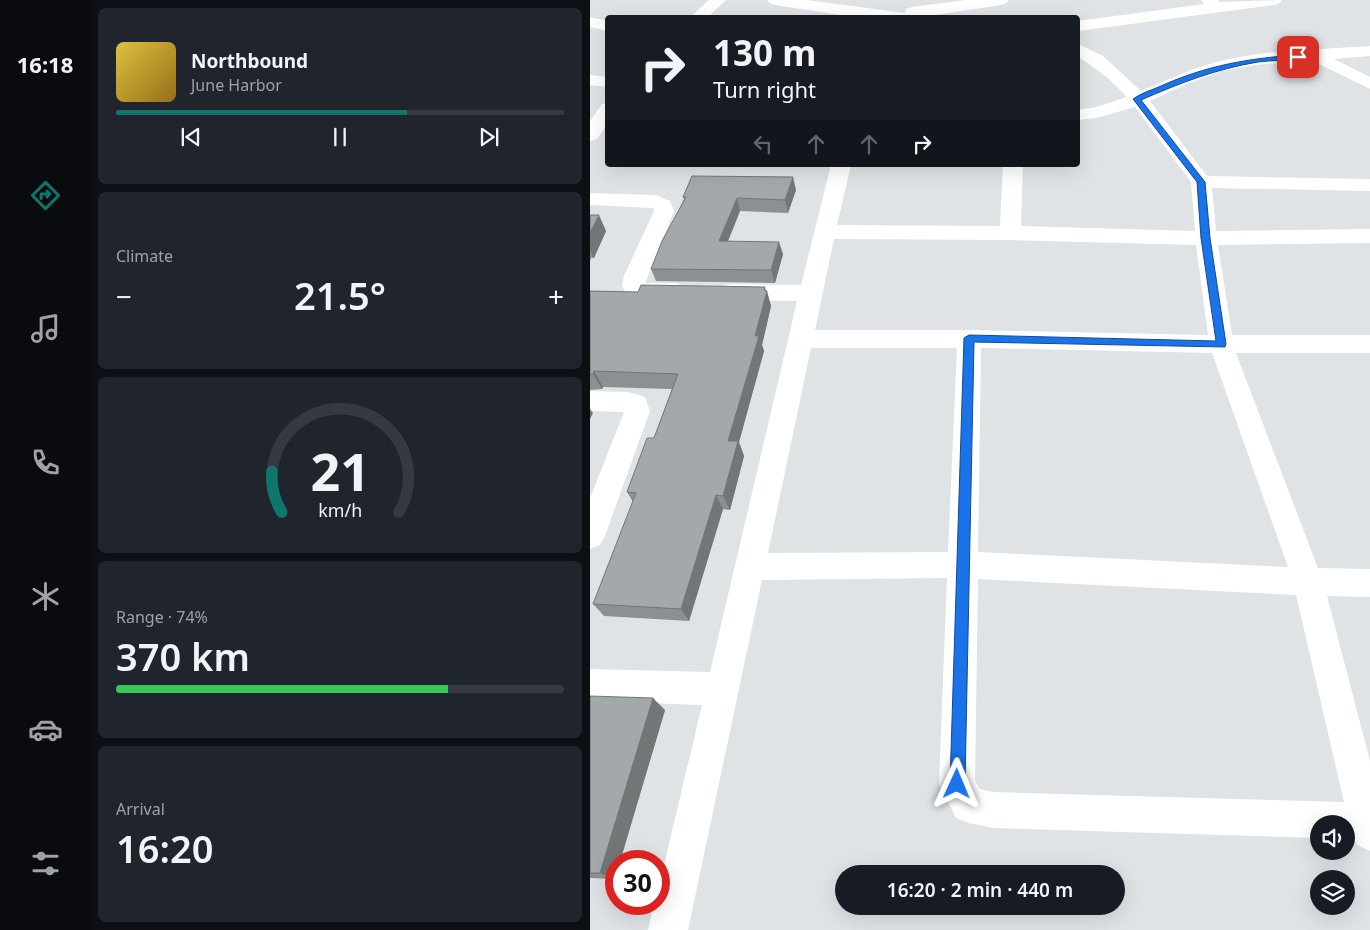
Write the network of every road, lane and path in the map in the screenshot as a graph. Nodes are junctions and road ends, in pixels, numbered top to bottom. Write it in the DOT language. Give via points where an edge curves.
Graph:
graph roads {
  1 [pos="718,0"];
  2 [pos="775,0"];
  3 [pos="1001,0"];
  4 [pos="1274,0"];
  5 [pos="1212,4"];
  6 [pos="955,6"];
  7 [pos="913,10"];
  8 [pos="700,15"];
  9 [pos="986,15"];
  10 [pos="590,22"];
  11 [pos="605,25"];
  12 [pos="1080,26"];
  13 [pos="1080,51"];
  14 [pos="1370,51"];
  15 [pos="1316,56"];
  16 [pos="590,80"];
  17 [pos="605,82"];
  18 [pos="1370,84"];
  19 [pos="1137,99"];
  20 [pos="605,112"];
  21 [pos="1080,115"];
  22 [pos="590,135"];
  23 [pos="841,167"];
  24 [pos="1013,167"];
  25 [pos="1201,182"];
  26 [pos="1370,185"];
  27 [pos="590,199"];
  28 [pos="825,232"];
  29 [pos="1010,233"];
  30 [pos="1370,236"];
  31 [pos="1206,238"];
  32 [pos="810,293"];
  33 [pos="969,338"];
  34 [pos="802,339"];
  35 [pos="1221,344"];
  36 [pos="1369,345"];
  37 [pos="590,401"];
  38 [pos="590,536"];
  39 [pos="962,565"];
  40 [pos="749,567"];
  41 [pos="1308,582"];
  42 [pos="1370,583"];
  43 [pos="590,685"];
  44 [pos="723,688"];
  45 [pos="1369,827"];
  46 [pos="668,930"];
  1 -- 8 [label="street"];
  2 -- 7 [label="street" via="862,13 890,15"];
  3 -- 6 [label="street"];
  4 -- 5 [label="street"];
  5 -- 12 [label="street"];
  6 -- 7 [label="street"];
  6 -- 9 [label="street"];
  10 -- 11 [label="street"];
  13 -- 19 [label="street" via="1110,70"];
  14 -- 15 [label="street"];
  15 -- 18 [label="street"];
  15 -- 19 [label="street" via="1260,59 1217,67"];
  16 -- 17 [label="street"];
  19 -- 21 [label="street" via="1116,108"];
  19 -- 25 [label="street"];
  20 -- 22 [label="street"];
  23 -- 28 [label="street"];
  24 -- 29 [label="street"];
  25 -- 26 [label="street"];
  25 -- 31 [label="street"];
  27 -- 32 [label="street" via="656,201 663,205 664,211 635,276 633,286 636,291"];
  28 -- 29 [label="street"];
  28 -- 32 [label="street"];
  29 -- 31 [label="street"];
  30 -- 31 [label="street"];
  31 -- 35 [label="street"];
  32 -- 34 [label="street"];
  33 -- 34 [label="street"];
  33 -- 35 [label="street"];
  33 -- 39 [label="street"];
  34 -- 40 [label="street"];
  35 -- 36 [label="street"];
  35 -- 41 [label="street"];
  37 -- 38 [label="street" via="628,402 636,404 637,411"];
  39 -- 40 [label="street"];
  39 -- 41 [label="street"];
  39 -- 45 [label="street" via="957,784 969,805 993,810"];
  40 -- 44 [label="street"];
  41 -- 42 [label="street"];
  41 -- 45 [label="street"];
  43 -- 44 [label="street"];
  44 -- 46 [label="street"];
}
